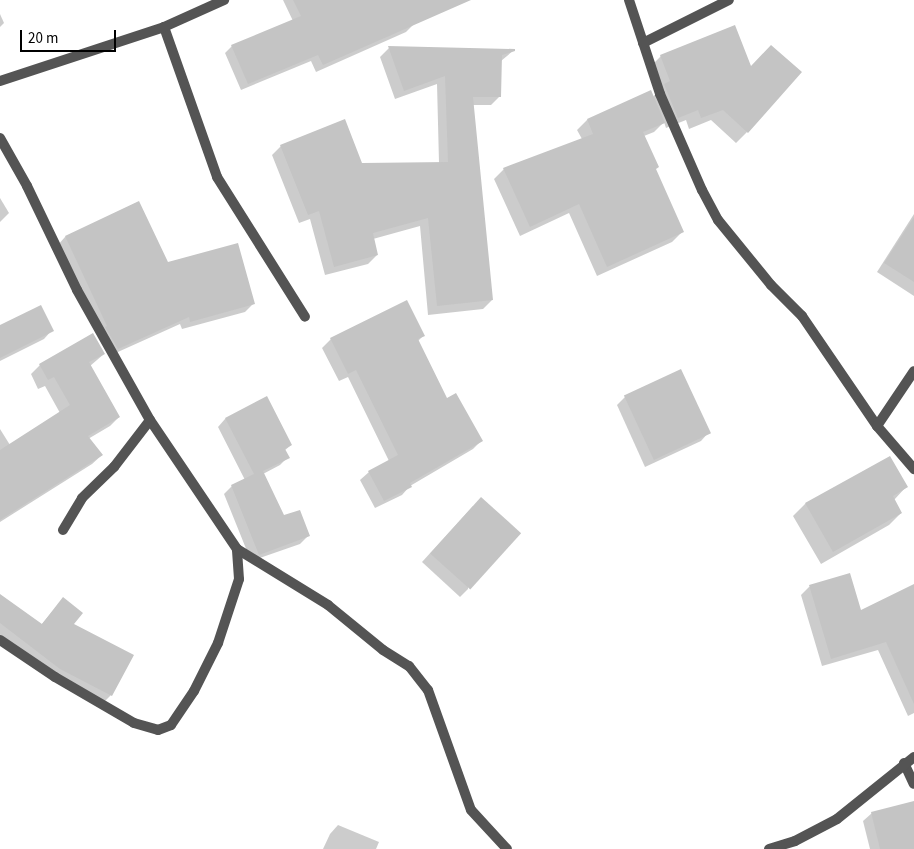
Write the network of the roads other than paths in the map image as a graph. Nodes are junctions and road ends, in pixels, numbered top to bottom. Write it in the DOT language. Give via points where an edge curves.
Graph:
graph roads {
  1 [pos="224,0"];
  2 [pos="629,0"];
  3 [pos="729,0"];
  4 [pos="164,27"];
  5 [pos="643,43"];
  6 [pos="0,81"];
  7 [pos="0,138"];
  8 [pos="305,317"];
  9 [pos="914,371"];
  10 [pos="150,420"];
  11 [pos="877,426"];
  12 [pos="914,469"];
  13 [pos="63,530"];
  14 [pos="237,549"];
  15 [pos="0,640"];
  16 [pos="914,757"];
  17 [pos="904,763"];
  18 [pos="914,784"];
  19 [pos="507,849"];
  20 [pos="769,849"];
  1 -- 4 [label="street"];
  2 -- 5 [label="street"];
  3 -- 5 [label="street"];
  4 -- 6 [label="street"];
  4 -- 8 [label="street" via="217,177"];
  5 -- 11 [label="street" via="660,94 718,220 771,285 802,316"];
  7 -- 10 [label="street" via="77,290"];
  9 -- 11 [label="street"];
  10 -- 13 [label="street" via="114,467 82,498"];
  10 -- 14 [label="street"];
  11 -- 12 [label="street"];
  14 -- 15 [label="street" via="240,579 218,643 194,691 171,726 158,730 134,723"];
  14 -- 19 [label="street" via="328,605 409,666 428,690 471,810"];
  16 -- 17 [label="street"];
  17 -- 18 [label="street"];
  17 -- 20 [label="street" via="836,819 795,841"];
}
